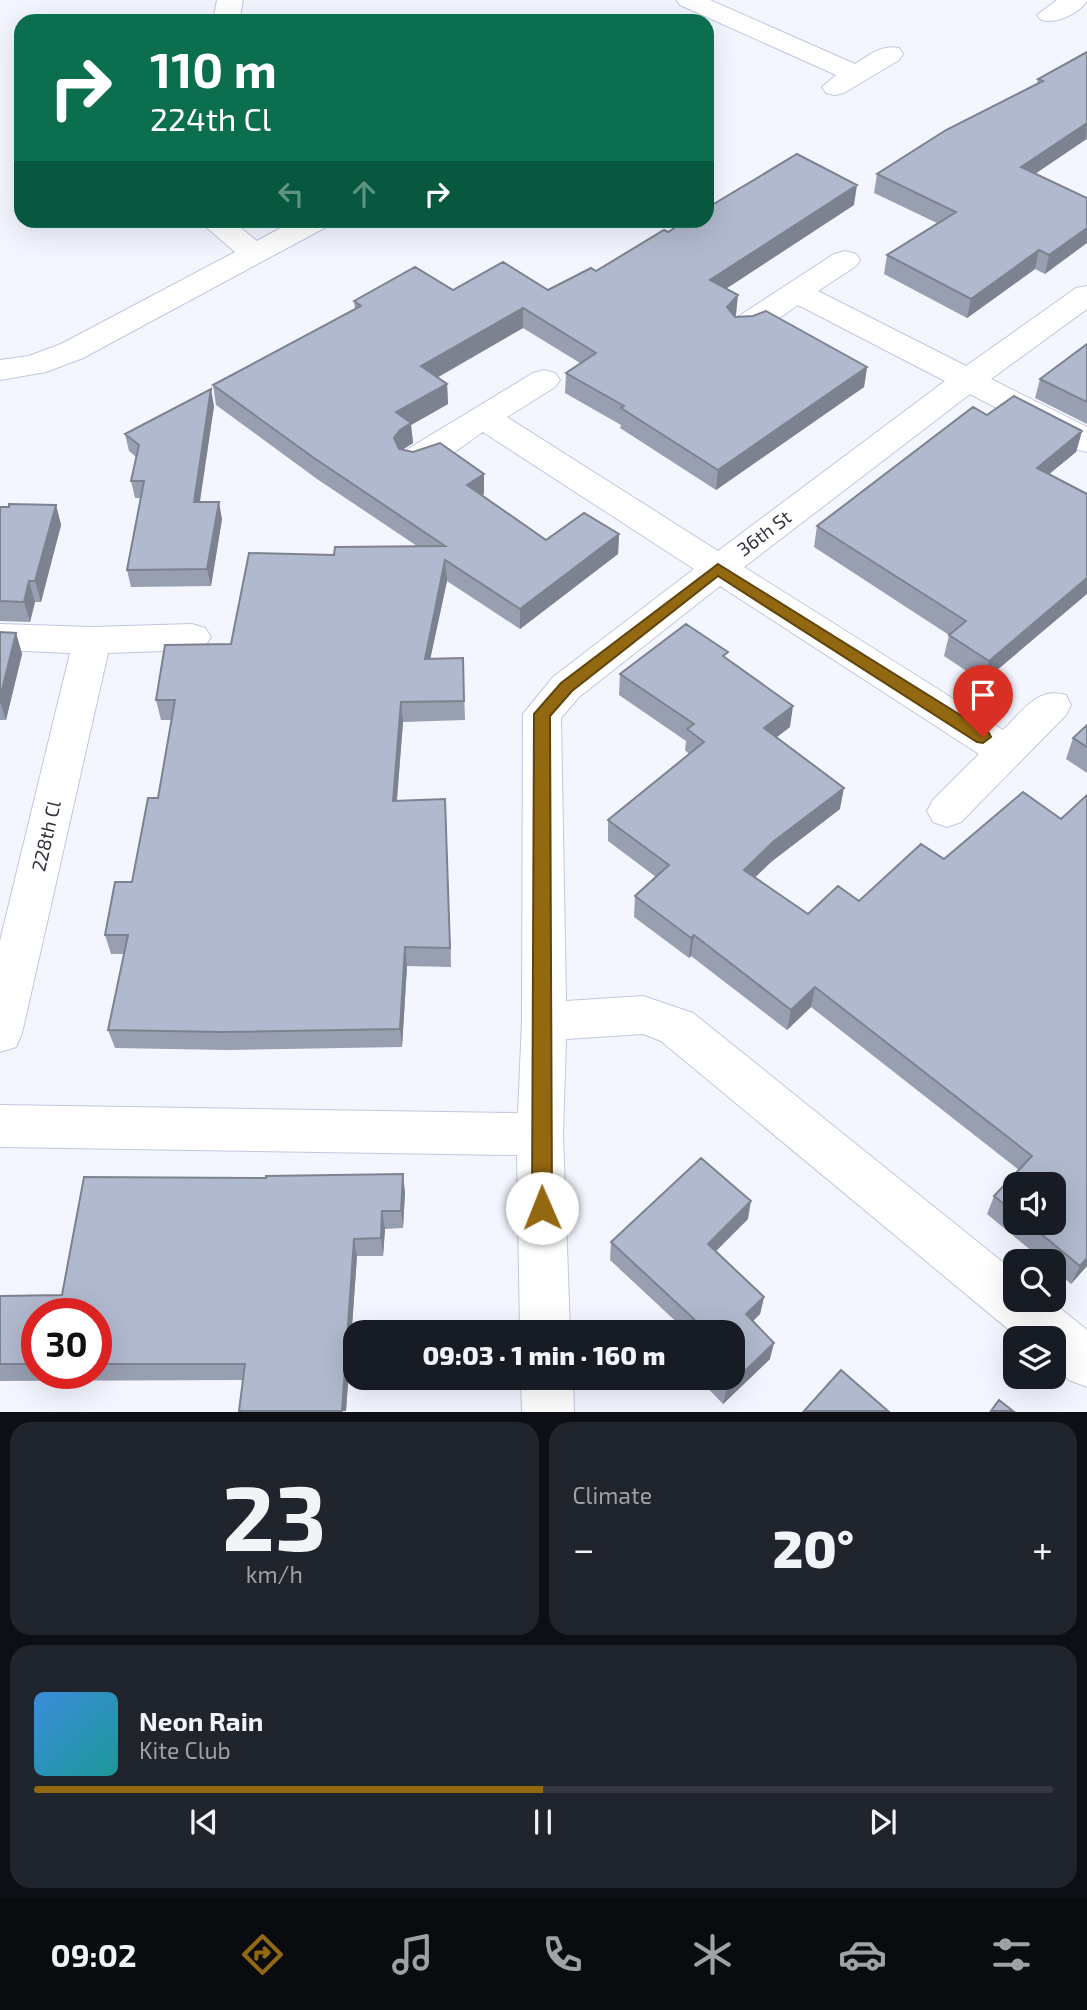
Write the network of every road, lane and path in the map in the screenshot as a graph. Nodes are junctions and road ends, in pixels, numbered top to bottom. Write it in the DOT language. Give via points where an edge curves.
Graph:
graph roads {
  1 [pos="689,0"];
  2 [pos="1076,0"];
  3 [pos="707,14"];
  4 [pos="1050,15"];
  5 [pos="714,19"];
  6 [pos="890,54"];
  7 [pos="855,75"];
  8 [pos="827,91"];
  9 [pos="222,228"];
  10 [pos="302,228"];
  11 [pos="254,253"];
  12 [pos="845,260"];
  13 [pos="796,292"];
  14 [pos="1087,295"];
  15 [pos="744,327"];
  16 [pos="0,370"];
  17 [pos="969,379"];
  18 [pos="544,380"];
  19 [pos="483,417"];
  20 [pos="1087,441"];
  21 [pos="415,460"];
  22 [pos="718,569"];
  23 [pos="0,637"];
  24 [pos="192,637"];
  25 [pos="92,640"];
  26 [pos="1052,705"];
  27 [pos="1005,751"];
  28 [pos="947,811"];
  29 [pos="544,1021"];
  30 [pos="0,1033"];
  31 [pos="0,1126"];
  32 [pos="540,1134"];
  33 [pos="545,1320"];
  34 [pos="1087,1362"];
  35 [pos="547,1390"];
  36 [pos="548,1412"];
  1 -- 3 [label="street"];
  2 -- 4 [label="street"];
  5 -- 7 [label="street"];
  6 -- 7 [label="street"];
  7 -- 8 [label="street"];
  9 -- 11 [label="street"];
  10 -- 11 [label="street"];
  11 -- 16 [label="street" via="72,351 35,365"];
  12 -- 13 [label="street"];
  13 -- 15 [label="street"];
  13 -- 17 [label="street"];
  14 -- 17 [label="street, 36th St"];
  17 -- 20 [label="street"];
  17 -- 22 [label="street, 36th St"];
  18 -- 19 [label="street"];
  19 -- 21 [label="street"];
  19 -- 22 [label="street"];
  22 -- 27 [label="street"];
  22 -- 29 [label="street, 36th St" via="566,687 542,714"];
  23 -- 25 [label="street"];
  24 -- 25 [label="street"];
  25 -- 30 [label="street, 228th Cl"];
  26 -- 27 [label="street"];
  27 -- 28 [label="street"];
  29 -- 32 [label="street, 36th St"];
  29 -- 34 [label="street" via="643,1015 677,1027"];
  31 -- 32 [label="street"];
  32 -- 33 [label="street, 36th St"];
  35 -- 36 [label="street"];
}
